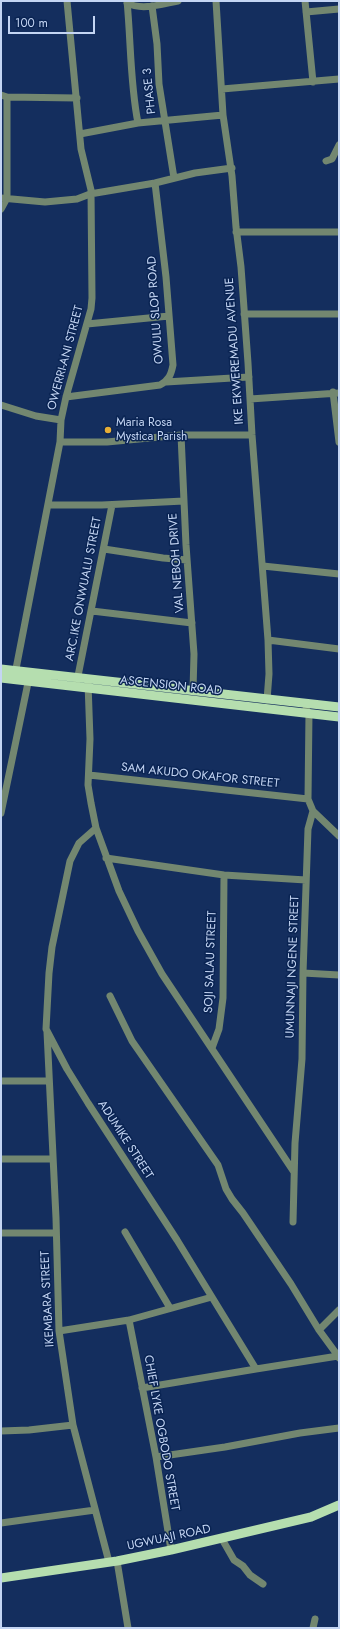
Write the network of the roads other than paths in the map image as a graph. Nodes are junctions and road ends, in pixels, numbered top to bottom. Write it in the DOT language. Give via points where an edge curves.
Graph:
graph roads {
  1 [pos="67,1"];
  2 [pos="178,1"];
  3 [pos="216,1"];
  4 [pos="305,1"];
  5 [pos="127,2"];
  6 [pos="152,6"];
  7 [pos="339,9"];
  8 [pos="306,12"];
  9 [pos="339,79"];
  10 [pos="313,82"];
  11 [pos="222,88"];
  12 [pos="4,96"];
  13 [pos="77,98"];
  14 [pos="223,115"];
  15 [pos="164,120"];
  16 [pos="138,123"];
  17 [pos="80,134"];
  18 [pos="339,145"];
  19 [pos="326,161"];
  20 [pos="232,168"];
  21 [pos="174,178"];
  22 [pos="155,183"];
  23 [pos="90,194"];
  24 [pos="4,198"];
  25 [pos="1,209"];
  26 [pos="236,232"];
  27 [pos="339,232"];
  28 [pos="244,314"];
  29 [pos="339,314"];
  30 [pos="169,316"];
  31 [pos="87,324"];
  32 [pos="249,377"];
  33 [pos="166,382"];
  34 [pos="336,392"];
  35 [pos="66,397"];
  36 [pos="250,399"];
  37 [pos="1,405"];
  38 [pos="61,420"];
  39 [pos="181,435"];
  40 [pos="252,435"];
  41 [pos="60,442"];
  42 [pos="339,442"];
  43 [pos="184,501"];
  44 [pos="48,505"];
  45 [pos="112,505"];
  46 [pos="104,549"];
  47 [pos="187,560"];
  48 [pos="262,566"];
  49 [pos="339,574"];
  50 [pos="92,611"];
  51 [pos="192,623"];
  52 [pos="268,640"];
  53 [pos="339,649"];
  54 [pos="1,670"];
  55 [pos="15,675"];
  56 [pos="29,677"];
  57 [pos="1,678"];
  58 [pos="77,682"];
  59 [pos="88,684"];
  60 [pos="193,690"];
  61 [pos="267,700"];
  62 [pos="301,702"];
  63 [pos="339,707"];
  64 [pos="309,713"];
  65 [pos="339,717"];
  66 [pos="89,775"];
  67 [pos="308,799"];
  68 [pos="313,810"];
  69 [pos="1,813"];
  70 [pos="96,828"];
  71 [pos="339,836"];
  72 [pos="106,858"];
  73 [pos="224,875"];
  74 [pos="306,880"];
  75 [pos="303,973"];
  76 [pos="339,975"];
  77 [pos="110,996"];
  78 [pos="46,1029"];
  79 [pos="212,1048"];
  80 [pos="49,1081"];
  81 [pos="1,1082"];
  82 [pos="1,1159"];
  83 [pos="53,1159"];
  84 [pos="294,1172"];
  85 [pos="293,1222"];
  86 [pos="125,1232"];
  87 [pos="1,1233"];
  88 [pos="56,1233"];
  89 [pos="212,1297"];
  90 [pos="170,1308"];
  91 [pos="339,1310"];
  92 [pos="129,1320"];
  93 [pos="319,1330"];
  94 [pos="59,1331"];
  95 [pos="338,1357"];
  96 [pos="256,1369"];
  97 [pos="142,1388"];
  98 [pos="73,1425"];
  99 [pos="339,1428"];
  100 [pos="1,1431"];
  101 [pos="156,1457"];
  102 [pos="339,1505"];
  103 [pos="95,1510"];
  104 [pos="1,1523"];
  105 [pos="222,1539"];
  106 [pos="170,1550"];
  107 [pos="113,1561"];
  108 [pos="1,1578"];
  109 [pos="263,1584"];
  110 [pos="315,1619"];
  111 [pos="128,1628"];
  112 [pos="313,1628"];
  1 -- 13 [label="street, OWERRI-ANI STREET"];
  2 -- 6 [label="street"];
  3 -- 11 [label="street, IKE EKWEREMADU AVENUE"];
  4 -- 8 [label="street"];
  5 -- 6 [label="street" via="137,6"];
  5 -- 16 [label="street, PHASE 3" via="133,101"];
  6 -- 15 [label="street, PHASE 3"];
  7 -- 8 [label="street"];
  8 -- 10 [label="street"];
  9 -- 10 [label="street"];
  10 -- 11 [label="street"];
  11 -- 14 [label="street, IKE EKWEREMADU AVENUE"];
  12 -- 13 [label="street"];
  12 -- 24 [label="street"];
  13 -- 17 [label="street, OWERRI-ANI STREET"];
  14 -- 15 [label="street"];
  14 -- 20 [label="street, IKE EKWEREMADU AVENUE"];
  15 -- 16 [label="street, PHASE 3"];
  15 -- 21 [label="street"];
  16 -- 17 [label="street"];
  17 -- 23 [label="street, OWERRI-ANI STREET"];
  18 -- 19 [label="street" via="332,159"];
  20 -- 21 [label="street" via="195,172"];
  20 -- 26 [label="street, IKE EKWEREMADU AVENUE"];
  21 -- 22 [label="street"];
  22 -- 23 [label="street"];
  22 -- 30 [label="street, OWULU SLOP ROAD"];
  23 -- 24 [label="street" via="77,199 45,202"];
  23 -- 31 [label="street, OWERRI-ANI STREET" via="92,298"];
  24 -- 25 [label="street"];
  26 -- 27 [label="street"];
  26 -- 28 [label="street, IKE EKWEREMADU AVENUE"];
  28 -- 29 [label="street"];
  28 -- 32 [label="street, IKE EKWEREMADU AVENUE"];
  30 -- 31 [label="street"];
  30 -- 33 [label="street, OWULU SLOP ROAD" via="173,365"];
  31 -- 35 [label="street, OWERRI-ANI STREET"];
  32 -- 33 [label="street"];
  32 -- 36 [label="street, IKE EKWEREMADU AVENUE"];
  33 -- 35 [label="street" via="160,385"];
  34 -- 36 [label="street"];
  34 -- 42 [label="street"];
  35 -- 38 [label="street, OWERRI-ANI STREET"];
  36 -- 40 [label="street, IKE EKWEREMADU AVENUE"];
  37 -- 38 [label="street" via="36,416"];
  38 -- 41 [label="street, OWERRI-ANI STREET"];
  39 -- 40 [label="street"];
  39 -- 41 [label="street" via="107,442"];
  39 -- 43 [label="street, VAL NEBOH DRIVE"];
  40 -- 48 [label="street, IKE EKWEREMADU AVENUE"];
  41 -- 44 [label="street, OWERRI-ANI STREET"];
  43 -- 45 [label="street"];
  43 -- 47 [label="street, VAL NEBOH DRIVE"];
  44 -- 45 [label="street"];
  44 -- 55 [label="street, OWERRI-ANI STREET"];
  45 -- 46 [label="street, ARC.IKE ONWUALU STREET"];
  46 -- 47 [label="street"];
  46 -- 50 [label="street, ARC.IKE ONWUALU STREET"];
  47 -- 51 [label="street, VAL NEBOH DRIVE"];
  48 -- 49 [label="street"];
  48 -- 52 [label="street, IKE EKWEREMADU AVENUE"];
  50 -- 51 [label="street"];
  50 -- 58 [label="street, ARC.IKE ONWUALU STREET"];
  51 -- 60 [label="street, VAL NEBOH DRIVE"];
  52 -- 53 [label="street"];
  52 -- 61 [label="street, IKE EKWEREMADU AVENUE"];
  54 -- 55 [label="main road, ASCENSION ROAD"];
  55 -- 56 [label="main road, ASCENSION ROAD"];
  55 -- 57 [label="main road, ASCENSION ROAD"];
  56 -- 58 [label="main road, ASCENSION ROAD"];
  56 -- 69 [label="street"];
  58 -- 59 [label="main road, ASCENSION ROAD"];
  59 -- 60 [label="main road, ASCENSION ROAD"];
  59 -- 64 [label="main road, ASCENSION ROAD"];
  59 -- 66 [label="street"];
  60 -- 61 [label="main road, ASCENSION ROAD"];
  61 -- 62 [label="main road, ASCENSION ROAD"];
  62 -- 63 [label="main road, ASCENSION ROAD"];
  62 -- 64 [label="street"];
  64 -- 65 [label="main road, ASCENSION ROAD"];
  64 -- 67 [label="street"];
  66 -- 67 [label="street, SAM AKUDO OKAFOR STREET"];
  66 -- 70 [label="street"];
  67 -- 68 [label="street"];
  68 -- 71 [label="street"];
  68 -- 74 [label="street, UMUNNAJI NGENE STREET" via="308,829"];
  70 -- 72 [label="street"];
  70 -- 78 [label="street" via="79,843 70,861 52,947"];
  72 -- 73 [label="street"];
  72 -- 79 [label="street" via="138,932 162,974"];
  73 -- 74 [label="street"];
  73 -- 79 [label="street, SOJI SALAU STREET" via="222,998 219,1029"];
  74 -- 75 [label="street, UMUNNAJI NGENE STREET"];
  75 -- 76 [label="street"];
  75 -- 84 [label="street, UMUNNAJI NGENE STREET" via="302,1059"];
  77 -- 93 [label="street" via="132,1041 218,1166 232,1199 291,1284"];
  78 -- 80 [label="street, IKEMBARA STREET"];
  78 -- 89 [label="street, ADUMIKE STREET" via="88,1103"];
  79 -- 84 [label="street"];
  80 -- 81 [label="street"];
  80 -- 83 [label="street, IKEMBARA STREET"];
  82 -- 83 [label="street"];
  83 -- 88 [label="street, IKEMBARA STREET"];
  84 -- 85 [label="street, UMUNNAJI NGENE STREET"];
  86 -- 90 [label="street"];
  87 -- 88 [label="street"];
  88 -- 94 [label="street, IKEMBARA STREET"];
  89 -- 90 [label="street"];
  89 -- 96 [label="street, ADUMIKE STREET"];
  90 -- 92 [label="street"];
  91 -- 93 [label="street"];
  92 -- 94 [label="street"];
  92 -- 97 [label="street, CHIEF LYKE OGBODO STREET"];
  93 -- 95 [label="street"];
  94 -- 98 [label="street, IKEMBARA STREET"];
  95 -- 96 [label="street"];
  96 -- 97 [label="street"];
  97 -- 101 [label="street, CHIEF LYKE OGBODO STREET"];
  98 -- 100 [label="street"];
  98 -- 103 [label="street, IKEMBARA STREET"];
  99 -- 101 [label="street" via="300,1432"];
  101 -- 106 [label="street, CHIEF LYKE OGBODO STREET"];
  102 -- 105 [label="main road, UGWUAJI ROAD" via="311,1517"];
  103 -- 104 [label="street"];
  103 -- 107 [label="street, IKEMBARA STREET"];
  105 -- 106 [label="main road, UGWUAJI ROAD"];
  105 -- 109 [label="street" via="234,1560"];
  106 -- 107 [label="main road, UGWUAJI ROAD"];
  107 -- 108 [label="main road, UGWUAJI ROAD"];
  107 -- 111 [label="street, IKEMBARA STREET"];
  110 -- 112 [label="street"];
}
